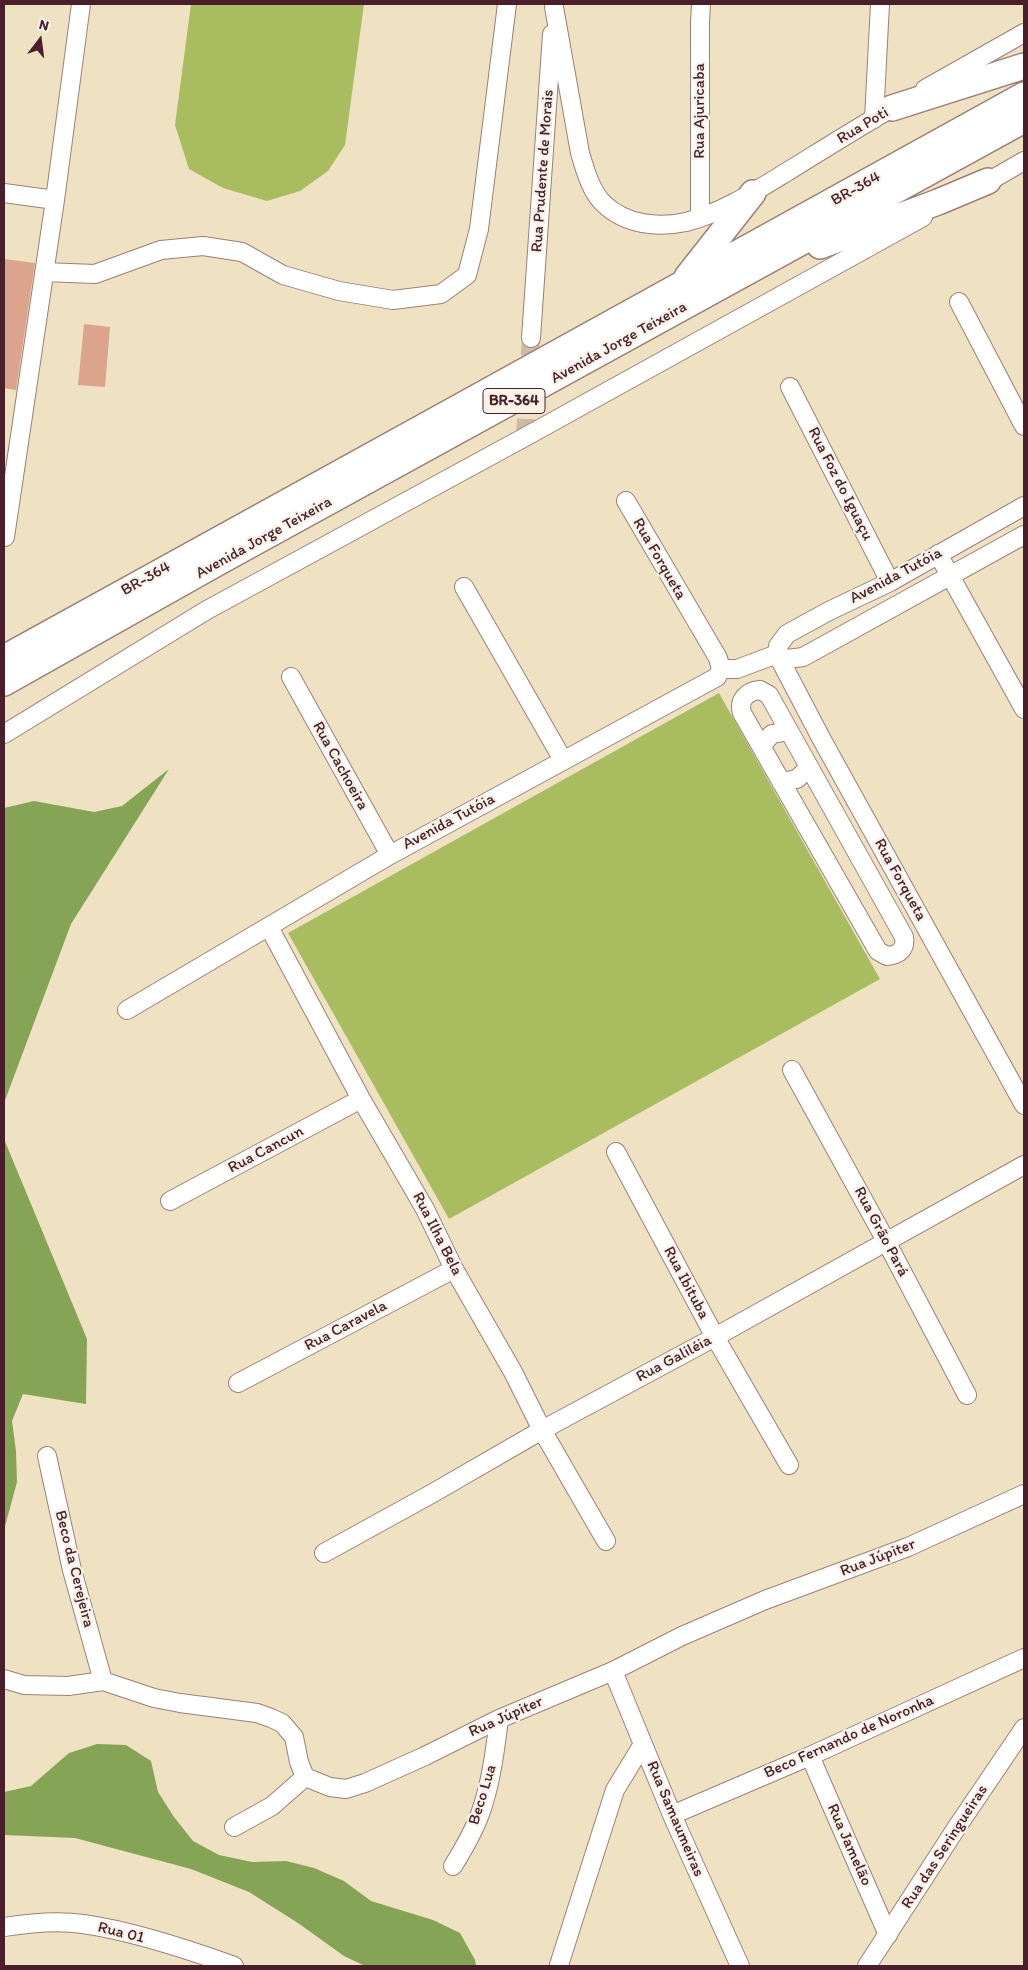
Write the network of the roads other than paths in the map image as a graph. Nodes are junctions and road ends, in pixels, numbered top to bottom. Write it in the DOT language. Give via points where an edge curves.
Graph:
graph roads {
  1 [pos="81,4"];
  2 [pos="507,4"];
  3 [pos="702,4"];
  4 [pos="880,4"];
  5 [pos="554,5"];
  6 [pos="1024,33"];
  7 [pos="1024,66"];
  8 [pos="1024,95"];
  9 [pos="883,114"];
  10 [pos="1024,120"];
  11 [pos="1024,161"];
  12 [pos="988,181"];
  13 [pos="4,193"];
  14 [pos="753,193"];
  15 [pos="54,200"];
  16 [pos="700,218"];
  17 [pos="44,272"];
  18 [pos="738,276"];
  19 [pos="681,285"];
  20 [pos="959,302"];
  21 [pos="531,338"];
  22 [pos="790,387"];
  23 [pos="1024,426"];
  24 [pos="626,501"];
  25 [pos="1024,506"];
  26 [pos="1024,535"];
  27 [pos="5,537"];
  28 [pos="938,554"];
  29 [pos="950,576"];
  30 [pos="890,582"];
  31 [pos="464,586"];
  32 [pos="777,654"];
  33 [pos="4,658"];
  34 [pos="721,669"];
  35 [pos="291,677"];
  36 [pos="4,683"];
  37 [pos="1024,709"];
  38 [pos="789,731"];
  39 [pos="4,734"];
  40 [pos="821,738"];
  41 [pos="761,746"];
  42 [pos="800,749"];
  43 [pos="563,760"];
  44 [pos="809,767"];
  45 [pos="781,782"];
  46 [pos="390,855"];
  47 [pos="269,927"];
  48 [pos="127,1010"];
  49 [pos="792,1070"];
  50 [pos="361,1099"];
  51 [pos="1024,1105"];
  52 [pos="616,1152"];
  53 [pos="1024,1165"];
  54 [pos="170,1201"];
  55 [pos="886,1241"];
  56 [pos="454,1269"];
  57 [pos="715,1337"];
  58 [pos="238,1383"];
  59 [pos="967,1395"];
  60 [pos="542,1430"];
  61 [pos="47,1456"];
  62 [pos="789,1465"];
  63 [pos="1024,1494"];
  64 [pos="606,1541"];
  65 [pos="324,1552"];
  66 [pos="1024,1658"];
  67 [pos="613,1672"];
  68 [pos="4,1679"];
  69 [pos="103,1681"];
  70 [pos="499,1719"];
  71 [pos="1024,1728"];
  72 [pos="643,1744"];
  73 [pos="810,1756"];
  74 [pos="305,1777"];
  75 [pos="672,1815"];
  76 [pos="234,1827"];
  77 [pos="453,1866"];
  78 [pos="4,1927"];
  79 [pos="888,1934"];
  80 [pos="559,1965"];
  81 [pos="234,1966"];
  82 [pos="740,1966"];
  83 [pos="867,1966"];
  1 -- 15 [label="street"];
  2 -- 17 [label="street" via="479,229 467,275 440,294 393,300 339,291 283,275 242,252 203,246 161,250 95,274"];
  3 -- 16 [label="street, Rua Ajuricaba"];
  4 -- 9 [label="street"];
  5 -- 16 [label="street, Rua Poti" via="580,153 586,176 602,203 617,215 647,224"];
  5 -- 21 [label="street, Rua Prudente de Morais"];
  6 -- 9 [label="street, Rua Poti"];
  7 -- 9 [label="highway"];
  8 -- 19 [label="highway, BR-364 / BR-364"];
  9 -- 14 [label="street, Rua Poti"];
  10 -- 18 [label="highway, Avenida Jorge Teixeira / BR-364"];
  11 -- 12 [label="street"];
  12 -- 18 [label="highway"];
  12 -- 39 [label="street" via="206,610"];
  13 -- 15 [label="street"];
  14 -- 16 [label="street, Rua Poti"];
  14 -- 19 [label="highway"];
  15 -- 17 [label="street"];
  17 -- 27 [label="street"];
  18 -- 36 [label="highway, Avenida Jorge Teixeira / BR-364"];
  19 -- 33 [label="highway, BR-364 / BR-364"];
  20 -- 23 [label="street"];
  22 -- 30 [label="street, Rua Foz do Iguaçu"];
  24 -- 34 [label="street, Rua Forqueta" via="718,658"];
  25 -- 28 [label="street, Avenida Tutóia"];
  26 -- 29 [label="street, Avenida Tutóia"];
  28 -- 29 [label="street"];
  28 -- 30 [label="street, Avenida Tutóia"];
  29 -- 32 [label="street, Avenida Tutóia" via="803,657 788,658"];
  29 -- 37 [label="street"];
  30 -- 32 [label="street, Avenida Tutóia" via="787,634 778,646"];
  31 -- 43 [label="street"];
  32 -- 34 [label="street, Avenida Tutóia" via="737,669"];
  32 -- 40 [label="street, Rua Forqueta"];
  34 -- 43 [label="street, Avenida Tutóia" via="717,677"];
  35 -- 46 [label="street, Rua Cachoeira"];
  38 -- 41 [label="street" via="772,734"];
  38 -- 41 [label="street" via="769,695 760,690 749,692 740,708"];
  38 -- 42 [label="street"];
  40 -- 42 [label="street"];
  40 -- 51 [label="street, Rua Forqueta"];
  41 -- 45 [label="street"];
  42 -- 44 [label="street"];
  43 -- 46 [label="street, Avenida Tutóia"];
  44 -- 45 [label="street" via="797,779"];
  44 -- 45 [label="street" via="904,937 904,946 898,954 888,956 878,951"];
  46 -- 47 [label="street, Avenida Tutóia"];
  47 -- 48 [label="street, Avenida Tutóia"];
  47 -- 50 [label="street, Rua Ilha Bela"];
  49 -- 55 [label="street, Rua Grão Pará"];
  50 -- 54 [label="street, Rua Cancun"];
  50 -- 56 [label="street, Rua Ilha Bela" via="425,1209"];
  52 -- 57 [label="street, Rua Ibituba"];
  53 -- 55 [label="street, Rua Galiléia"];
  55 -- 57 [label="street, Rua Galiléia"];
  55 -- 59 [label="street, Rua Grão Pará"];
  56 -- 58 [label="street, Rua Caravela"];
  56 -- 60 [label="street, Rua Ilha Bela"];
  57 -- 60 [label="street, Rua Galiléia"];
  57 -- 62 [label="street, Rua Ibituba"];
  60 -- 64 [label="street, Rua Ilha Bela"];
  60 -- 65 [label="street, Rua Galiléia"];
  61 -- 69 [label="street, Beco da Cerejeira" via="72,1570"];
  63 -- 67 [label="street, Rua Júpiter" via="908,1547 748,1607 682,1636"];
  66 -- 73 [label="street, Beco Fernando de Noronha"];
  67 -- 70 [label="street, Rua Júpiter"];
  67 -- 72 [label="street, Rua Samaumeiras"];
  68 -- 69 [label="street" via="24,1685 68,1686"];
  69 -- 74 [label="street" via="154,1698 256,1713 282,1723 294,1737"];
  70 -- 74 [label="street, Rua Júpiter" via="365,1784 346,1789 330,1787"];
  70 -- 77 [label="street, Beco Lua" via="493,1763 480,1814"];
  71 -- 79 [label="street, Rua das Seringueiras"];
  72 -- 75 [label="street, Rua Samaumeiras"];
  72 -- 80 [label="street" via="615,1790"];
  73 -- 75 [label="street, Beco Fernando de Noronha"];
  73 -- 79 [label="street, Rua Jamelão"];
  74 -- 76 [label="street" via="272,1806"];
  75 -- 82 [label="street, Rua Samaumeiras"];
  78 -- 81 [label="street, Rua 01" via="30,1923 82,1924 124,1932"];
  79 -- 83 [label="street, Rua das Seringueiras"];
}
